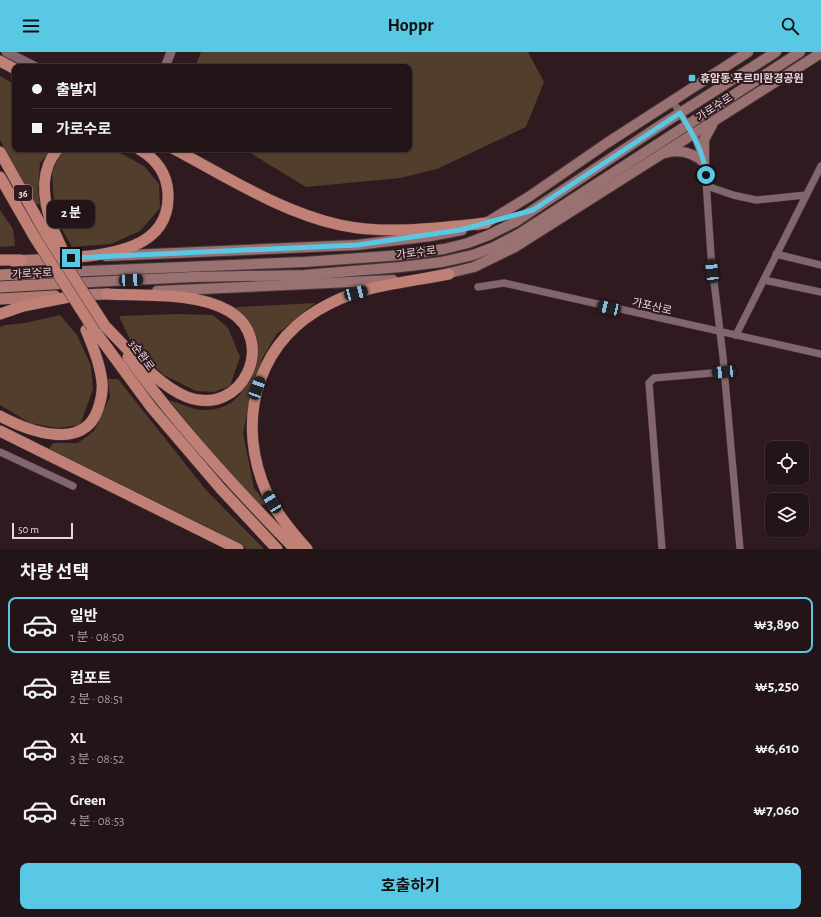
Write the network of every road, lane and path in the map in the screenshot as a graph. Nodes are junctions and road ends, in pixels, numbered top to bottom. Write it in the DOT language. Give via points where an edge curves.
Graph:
graph roads {
  1 [pos="6,52"];
  2 [pos="171,52"];
  3 [pos="748,52"];
  4 [pos="776,52"];
  5 [pos="800,52"];
  6 [pos="821,54"];
  7 [pos="0,61"];
  8 [pos="30,64"];
  9 [pos="166,64"];
  10 [pos="12,67"];
  11 [pos="672,100"];
  12 [pos="680,113"];
  13 [pos="716,120"];
  14 [pos="687,124"];
  15 [pos="693,134"];
  16 [pos="0,152"];
  17 [pos="56,152"];
  18 [pos="143,152"];
  19 [pos="180,152"];
  20 [pos="662,154"];
  21 [pos="704,162"];
  22 [pos="821,166"];
  23 [pos="0,178"];
  24 [pos="555,179"];
  25 [pos="707,186"];
  26 [pos="589,189"];
  27 [pos="0,192"];
  28 [pos="806,195"];
  29 [pos="533,210"];
  30 [pos="486,223"];
  31 [pos="50,233"];
  32 [pos="32,239"];
  33 [pos="776,254"];
  34 [pos="21,260"];
  35 [pos="0,261"];
  36 [pos="821,265"];
  37 [pos="57,266"];
  38 [pos="449,274"];
  39 [pos="0,275"];
  40 [pos="764,280"];
  41 [pos="70,283"];
  42 [pos="0,287"];
  43 [pos="478,287"];
  44 [pos="821,292"];
  45 [pos="107,294"];
  46 [pos="79,295"];
  47 [pos="0,299"];
  48 [pos="0,314"];
  49 [pos="105,326"];
  50 [pos="89,329"];
  51 [pos="720,331"];
  52 [pos="736,335"];
  53 [pos="821,354"];
  54 [pos="724,372"];
  55 [pos="0,416"];
  56 [pos="0,431"];
  57 [pos="0,452"];
  58 [pos="73,486"];
  59 [pos="238,549"];
  60 [pos="277,549"];
  61 [pos="295,549"];
  62 [pos="307,549"];
  63 [pos="662,549"];
  64 [pos="740,549"];
  1 -- 8 [label="street"];
  2 -- 9 [label="street"];
  3 -- 11 [label="main road, 가로수로"];
  4 -- 12 [label="main road, 가로수로"];
  5 -- 14 [label="main road, 가로수로"];
  6 -- 13 [label="main road, 가로수로"];
  7 -- 10 [label="highway"];
  11 -- 12 [label="street"];
  11 -- 24 [label="main road, 가로수로"];
  12 -- 14 [label="street"];
  12 -- 29 [label="main road, 가로수로"];
  13 -- 15 [label="main road, 가로수로"];
  13 -- 21 [label="main road" via="704,140"];
  14 -- 15 [label="street"];
  14 -- 26 [label="main road, 가로수로"];
  15 -- 20 [label="main road, 가로수로"];
  15 -- 21 [label="street"];
  16 -- 31 [label="highway, 36"];
  17 -- 31 [label="highway" via="48,165 44,182"];
  18 -- 37 [label="highway" via="159,166 167,183 168,206 158,228 136,245"];
  19 -- 30 [label="highway" via="284,206 342,225 412,230"];
  20 -- 21 [label="main road" via="682,152"];
  20 -- 26 [label="main road, 가로수로"];
  20 -- 38 [label="main road, 가로수로" via="515,248 474,267"];
  21 -- 25 [label="street"];
  22 -- 28 [label="street"];
  23 -- 32 [label="highway"];
  24 -- 29 [label="main road"];
  24 -- 30 [label="main road, 가로수로"];
  25 -- 28 [label="street" via="756,200"];
  25 -- 51 [label="street" via="711,256"];
  26 -- 41 [label="main road, 가로수로" via="494,247 442,262 304,275"];
  27 -- 32 [label="highway"];
  28 -- 33 [label="street"];
  29 -- 30 [label="main road"];
  29 -- 37 [label="main road, 가로수로" via="489,235 468,243 402,255 304,262"];
  30 -- 37 [label="main road, 가로수로" via="431,236 357,245"];
  31 -- 41 [label="highway, bridge"];
  32 -- 37 [label="highway, 3순환로, bridge"];
  33 -- 36 [label="street"];
  33 -- 40 [label="street"];
  34 -- 35 [label="highway"];
  34 -- 37 [label="main road, 가로수로"];
  37 -- 39 [label="main road, 가로수로"];
  37 -- 41 [label="highway, 3순환로, bridge"];
  38 -- 45 [label="main road, 가로수로" via="377,281"];
  38 -- 62 [label="highway" via="369,290 329,304 294,326 269,360 255,399 252,429 254,450 268,495 283,520"];
  40 -- 44 [label="street"];
  40 -- 52 [label="street"];
  41 -- 42 [label="main road, 가로수로"];
  41 -- 49 [label="highway, 3순환로, bridge"];
  41 -- 50 [label="highway, bridge"];
  43 -- 51 [label="street, 가포산로" via="504,283"];
  45 -- 46 [label="main road"];
  45 -- 49 [label="highway" via="194,300 230,312 248,333 252,352 250,367 242,383 228,394 209,399 190,398 176,391 153,373"];
  46 -- 47 [label="main road"];
  46 -- 48 [label="highway" via="23,306"];
  49 -- 61 [label="highway, 3순환로" via="160,401 229,481"];
  50 -- 55 [label="highway" via="102,384 99,407 90,424 73,434 53,434"];
  50 -- 60 [label="highway" via="220,489"];
  51 -- 52 [label="street, 가포산로"];
  51 -- 54 [label="street"];
  52 -- 53 [label="street, 가포산로"];
  54 -- 63 [label="street" via="654,378 649,383"];
  54 -- 64 [label="street"];
  56 -- 59 [label="highway"];
  57 -- 58 [label="street"];
}
